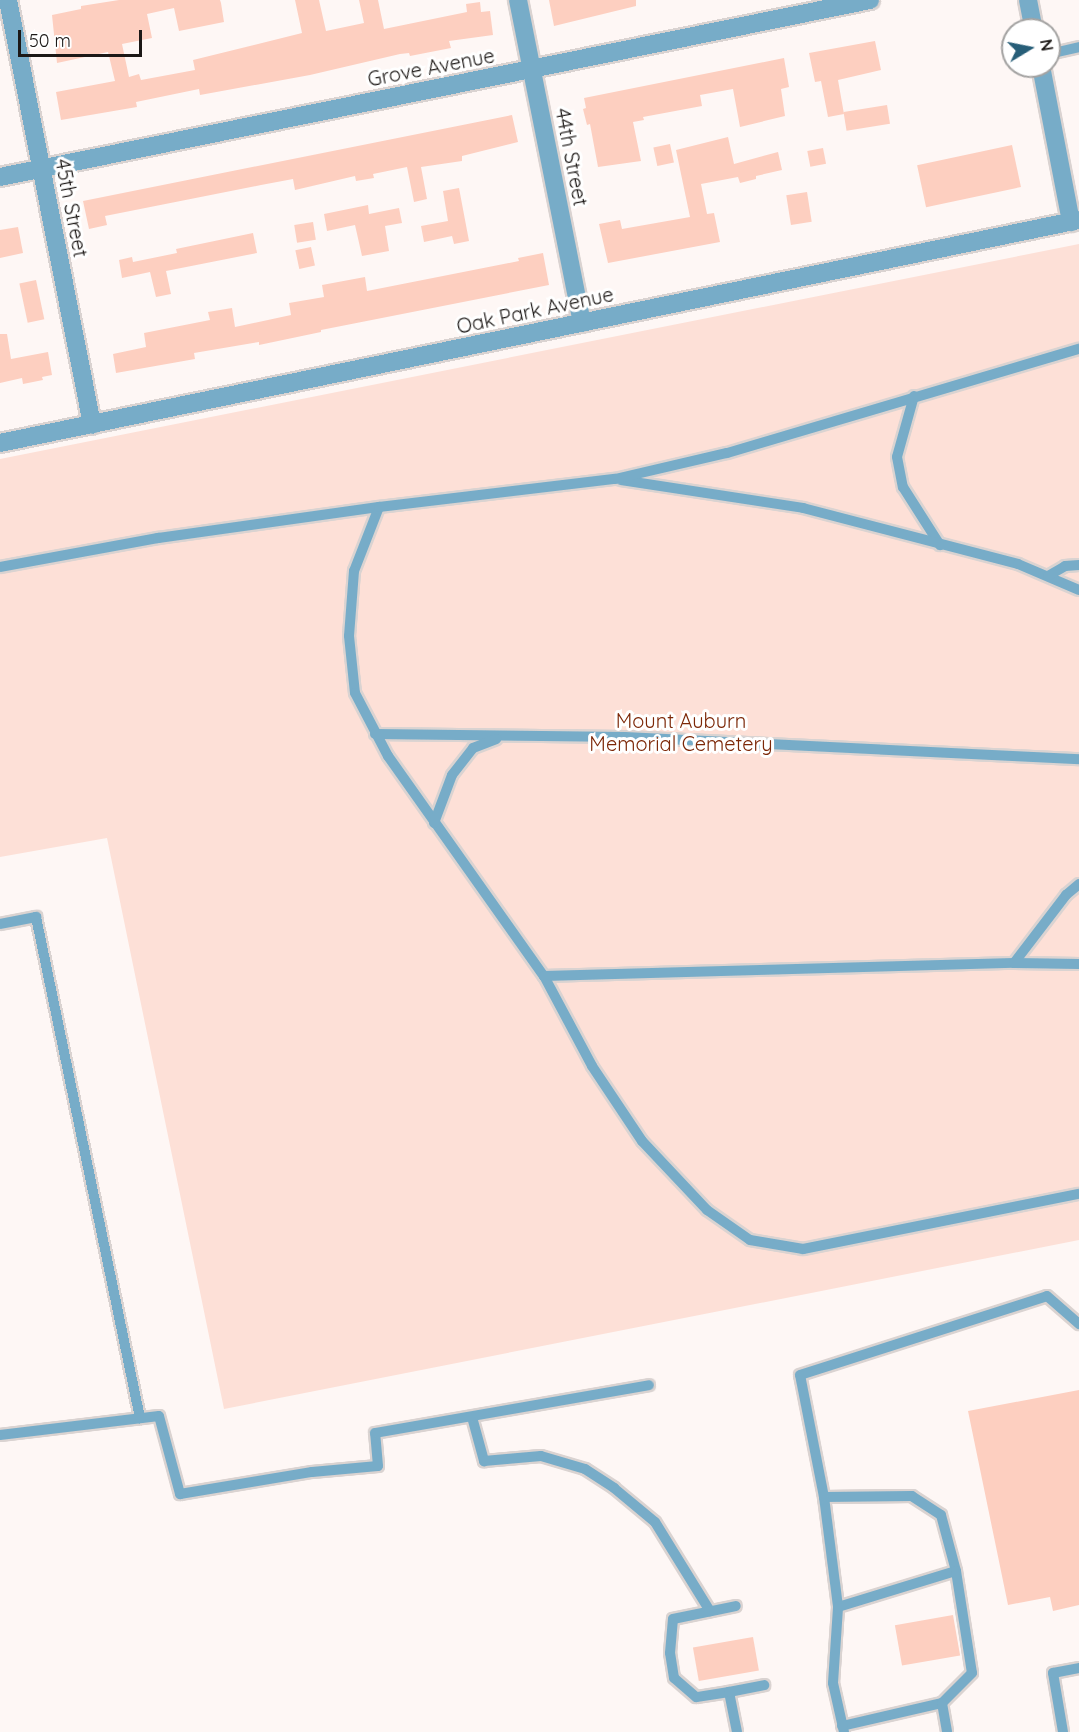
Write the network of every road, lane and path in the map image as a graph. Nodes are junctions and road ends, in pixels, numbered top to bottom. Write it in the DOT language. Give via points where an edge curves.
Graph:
graph roads {
  1 [pos="8,0"];
  2 [pos="518,0"];
  3 [pos="870,0"];
  4 [pos="1028,0"];
  5 [pos="1032,18"];
  6 [pos="1079,48"];
  7 [pos="1061,52"];
  8 [pos="532,70"];
  9 [pos="1044,78"];
  10 [pos="41,168"];
  11 [pos="0,177"];
  12 [pos="1075,221"];
  13 [pos="582,323"];
  14 [pos="1079,349"];
  15 [pos="914,396"];
  16 [pos="92,424"];
  17 [pos="0,443"];
  18 [pos="615,479"];
  19 [pos="379,507"];
  20 [pos="940,545"];
  21 [pos="1079,565"];
  22 [pos="0,567"];
  23 [pos="1048,576"];
  24 [pos="1079,590"];
  25 [pos="375,734"];
  26 [pos="503,736"];
  27 [pos="1079,759"];
  28 [pos="434,823"];
  29 [pos="1079,884"];
  30 [pos="0,924"];
  31 [pos="1014,963"];
  32 [pos="1079,964"];
  33 [pos="544,976"];
  34 [pos="1079,1194"];
  35 [pos="1079,1324"];
  36 [pos="649,1385"];
  37 [pos="472,1417"];
  38 [pos="140,1418"];
  39 [pos="0,1435"];
  40 [pos="824,1497"];
  41 [pos="956,1571"];
  42 [pos="736,1606"];
  43 [pos="838,1607"];
  44 [pos="710,1611"];
  45 [pos="1079,1668"];
  46 [pos="764,1685"];
  47 [pos="729,1692"];
  48 [pos="942,1703"];
  49 [pos="843,1729"];
  50 [pos="737,1732"];
  51 [pos="947,1732"];
  52 [pos="1064,1732"];
  1 -- 10 [label="street, 45th Street"];
  2 -- 8 [label="street, 44th Street"];
  3 -- 8 [label="street, Grove Avenue"];
  4 -- 5 [label="street"];
  6 -- 7 [label="lane"];
  8 -- 10 [label="street, Grove Avenue"];
  8 -- 13 [label="street, 44th Street"];
  9 -- 12 [label="street"];
  10 -- 11 [label="street, Grove Avenue"];
  10 -- 16 [label="street, 45th Street"];
  12 -- 13 [label="street, Oak Park Avenue"];
  13 -- 16 [label="street, Oak Park Avenue"];
  14 -- 15 [label="lane"];
  15 -- 18 [label="lane" via="727,453"];
  15 -- 20 [label="lane" via="897,457 903,487"];
  16 -- 17 [label="street, Oak Park Avenue"];
  18 -- 19 [label="lane"];
  18 -- 20 [label="lane" via="803,508"];
  19 -- 22 [label="lane" via="158,538"];
  19 -- 25 [label="lane" via="354,571 349,636 354,693"];
  20 -- 23 [label="lane" via="1018,564"];
  21 -- 23 [label="lane" via="1065,566"];
  23 -- 24 [label="lane"];
  25 -- 26 [label="lane"];
  25 -- 28 [label="lane"];
  26 -- 27 [label="lane" via="625,737"];
  26 -- 28 [label="lane" via="473,748 452,775"];
  28 -- 33 [label="lane"];
  29 -- 31 [label="lane" via="1066,895"];
  30 -- 38 [label="lane" via="36,917"];
  31 -- 32 [label="lane"];
  31 -- 33 [label="lane"];
  33 -- 34 [label="lane" via="592,1066 642,1142 707,1210 750,1240 803,1249"];
  35 -- 40 [label="lane" via="1047,1296 800,1375"];
  36 -- 37 [label="lane"];
  37 -- 38 [label="lane" via="375,1433 378,1466 312,1472 180,1494 159,1416"];
  37 -- 44 [label="lane" via="484,1461 541,1456 585,1470 614,1488 655,1522"];
  38 -- 39 [label="lane"];
  40 -- 41 [label="lane" via="912,1496 941,1515"];
  40 -- 43 [label="lane"];
  41 -- 43 [label="lane"];
  41 -- 48 [label="lane" via="972,1673"];
  42 -- 44 [label="lane"];
  43 -- 49 [label="lane" via="833,1683"];
  44 -- 47 [label="lane" via="673,1619 670,1653 674,1678 696,1697"];
  45 -- 52 [label="lane" via="1053,1673"];
  46 -- 47 [label="lane"];
  47 -- 50 [label="lane"];
  48 -- 49 [label="lane"];
  48 -- 51 [label="lane"];
}
